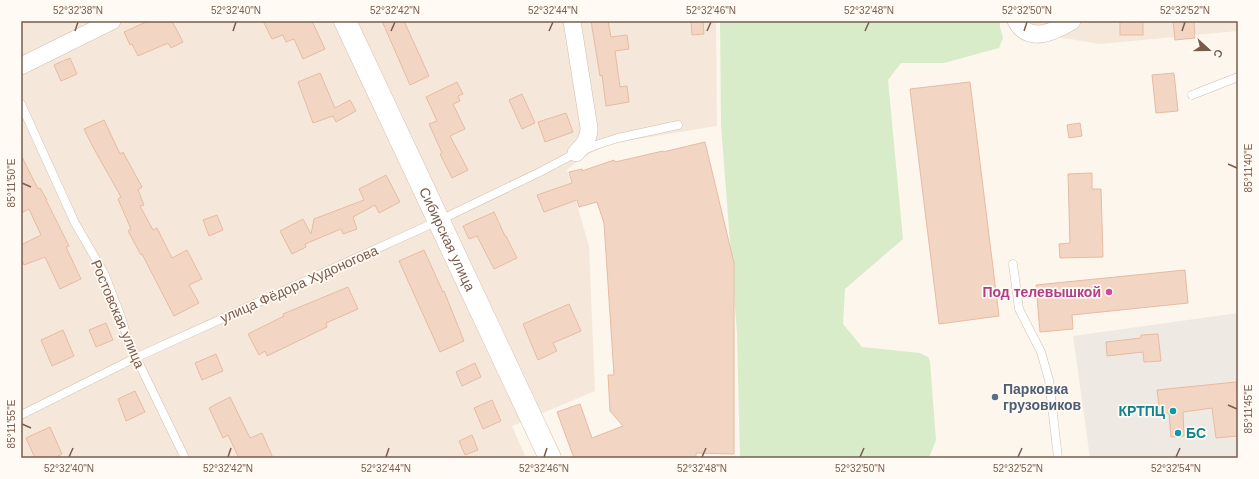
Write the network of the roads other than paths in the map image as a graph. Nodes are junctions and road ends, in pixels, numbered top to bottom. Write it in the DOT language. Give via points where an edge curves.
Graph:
graph roads {
  1 [pos="112,21"];
  2 [pos="345,21"];
  3 [pos="572,21"];
  4 [pos="1016,21"];
  5 [pos="1072,21"];
  6 [pos="21,66"];
  7 [pos="1238,77"];
  8 [pos="1192,95"];
  9 [pos="21,104"];
  10 [pos="678,125"];
  11 [pos="576,153"];
  12 [pos="438,221"];
  13 [pos="1013,264"];
  14 [pos="135,358"];
  15 [pos="21,415"];
  16 [pos="186,458"];
  17 [pos="550,458"];
  18 [pos="1058,458"];
  1 -- 6 [label="street"];
  2 -- 12 [label="street, Сибирская улица"];
  3 -- 11 [label="street" via="589,128 584,145"];
  4 -- 5 [label="street" via="1022,29 1032,34 1041,34"];
  7 -- 8 [label="lane"];
  9 -- 14 [label="lane, Ростовская улица" via="75,223 104,273"];
  10 -- 11 [label="lane, улица Фёдора Худоногова" via="618,138"];
  11 -- 12 [label="lane, улица Фёдора Худоногова" via="542,172"];
  12 -- 14 [label="lane, улица Фёдора Худоногова"];
  12 -- 17 [label="street, Сибирская улица"];
  13 -- 18 [label="lane" via="1019,309 1041,352 1049,380"];
  14 -- 15 [label="lane, улица Фёдора Худоногова"];
  14 -- 16 [label="lane, Ростовская улица"];
}
